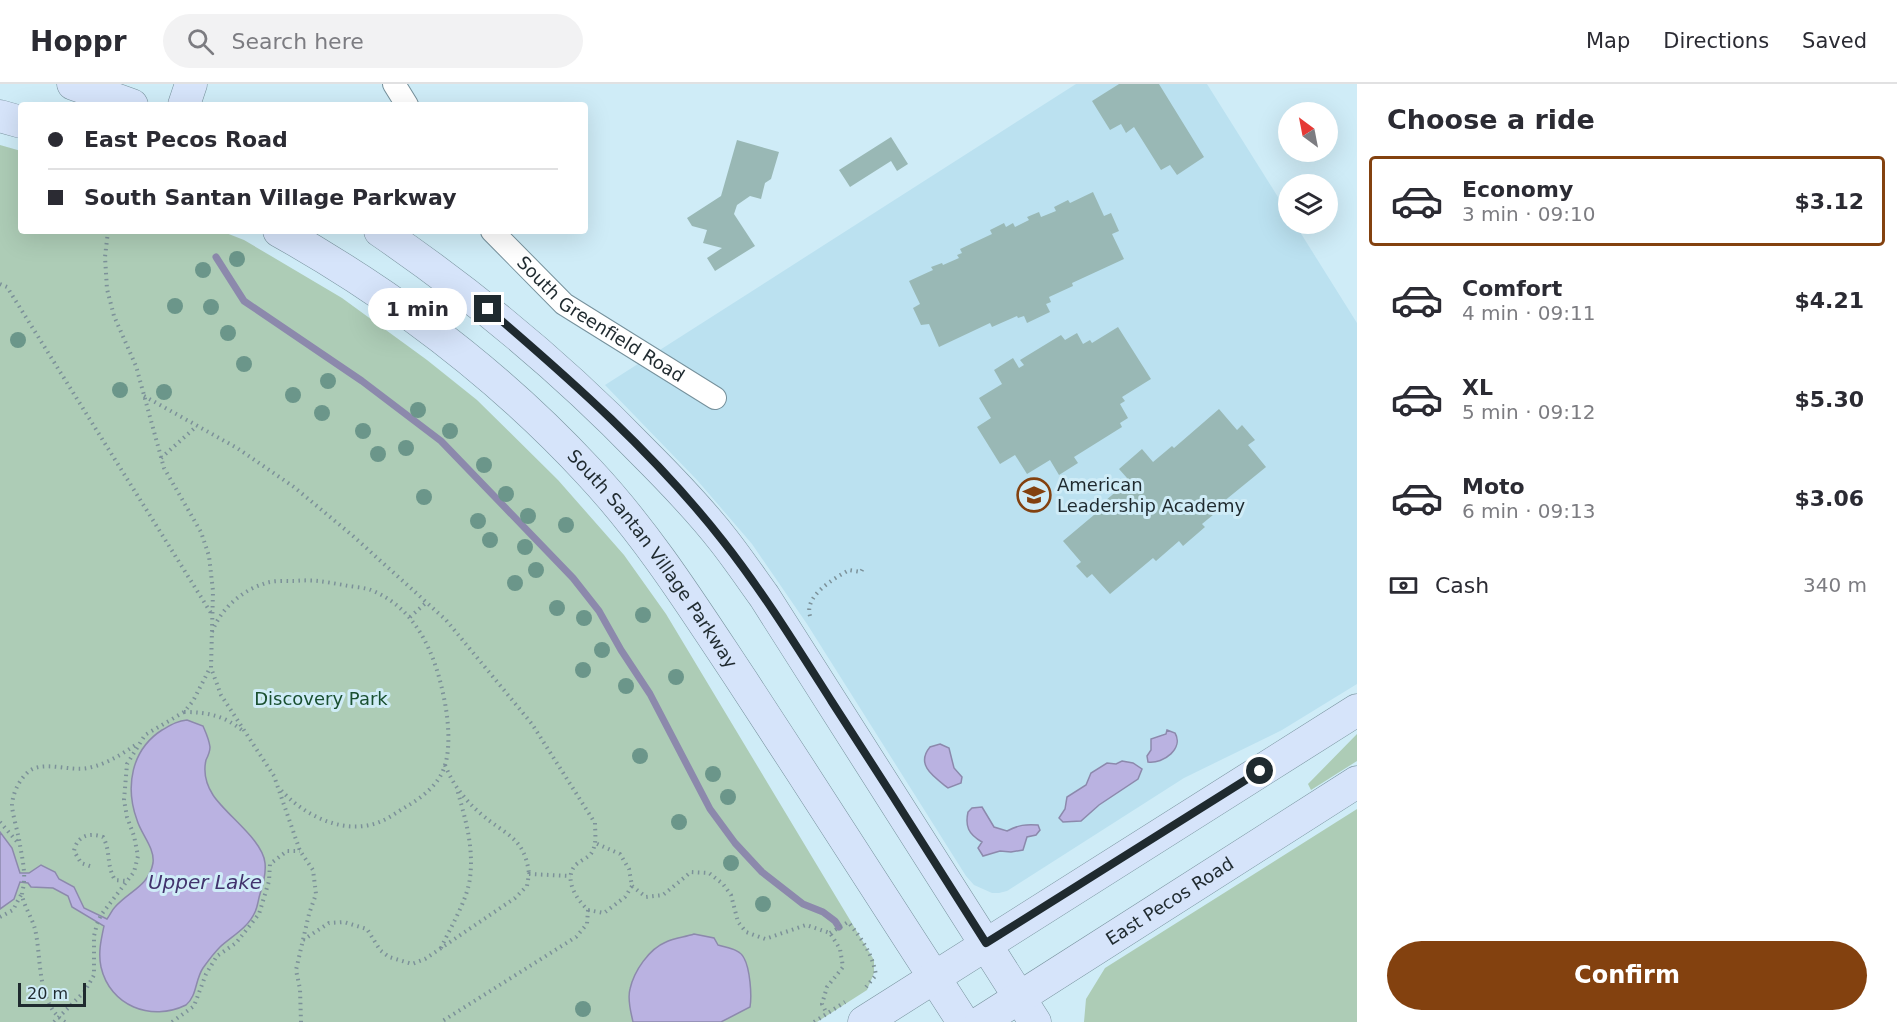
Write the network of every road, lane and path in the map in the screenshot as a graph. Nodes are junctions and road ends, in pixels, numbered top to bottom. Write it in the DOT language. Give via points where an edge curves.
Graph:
graph roads {
  1 [pos="73,84"];
  2 [pos="191,84"];
  3 [pos="394,84"];
  4 [pos="124,102"];
  5 [pos="185,102"];
  6 [pos="405,102"];
  7 [pos="0,116"];
  8 [pos="18,121"];
  9 [pos="108,234"];
  10 [pos="284,234"];
  11 [pos="384,234"];
  12 [pos="495,234"];
  13 [pos="0,284"];
  14 [pos="144,396"];
  15 [pos="716,398"];
  16 [pos="197,426"];
  17 [pos="161,458"];
  18 [pos="863,568"];
  19 [pos="427,602"];
  20 [pos="212,614"];
  21 [pos="410,617"];
  22 [pos="811,619"];
  23 [pos="210,639"];
  24 [pos="211,668"];
  25 [pos="1357,710"];
  26 [pos="184,712"];
  27 [pos="249,735"];
  28 [pos="140,742"];
  29 [pos="445,765"];
  30 [pos="1357,782"];
  31 [pos="279,788"];
  32 [pos="458,789"];
  33 [pos="0,822"];
  34 [pos="595,843"];
  35 [pos="20,846"];
  36 [pos="300,851"];
  37 [pos="90,866"];
  38 [pos="529,874"];
  39 [pos="571,876"];
  40 [pos="127,881"];
  41 [pos="632,886"];
  42 [pos="22,893"];
  43 [pos="588,910"];
  44 [pos="0,917"];
  45 [pos="830,933"];
  46 [pos="303,940"];
  47 [pos="986,943"];
  48 [pos="441,949"];
  49 [pos="876,975"];
  50 [pos="934,977"];
  51 [pos="1028,1010"];
  52 [pos="59,1018"];
  53 [pos="54,1022"];
  54 [pos="65,1022"];
  55 [pos="172,1022"];
  56 [pos="301,1022"];
  57 [pos="441,1022"];
  58 [pos="814,1022"];
  59 [pos="864,1022"];
  60 [pos="963,1022"];
  61 [pos="981,1022"];
  1 -- 4 [label="main road"];
  2 -- 5 [label="main road"];
  3 -- 6 [label="street"];
  7 -- 8 [label="main road"];
  9 -- 14 [label="path" via="107,289"];
  10 -- 50 [label="main road, South Santan Village Parkway" via="363,281 480,369 538,419 590,473 667,568"];
  11 -- 47 [label="main road" via="488,309 552,364 628,436 723,540 764,596"];
  12 -- 15 [label="street, South Greenfield Road" via="564,304"];
  13 -- 20 [label="path" via="7,288"];
  14 -- 16 [label="path"];
  14 -- 17 [label="path"];
  16 -- 17 [label="path"];
  16 -- 19 [label="path" via="294,487"];
  17 -- 20 [label="path" via="201,532 209,556"];
  18 -- 22 [label="path" via="861,572 849,570 815,595 809,603"];
  19 -- 21 [label="path"];
  19 -- 34 [label="path" via="532,724 595,823"];
  20 -- 23 [label="path"];
  21 -- 23 [label="path" via="370,590 314,579 264,583 228,605 216,620"];
  21 -- 29 [label="path" via="424,637 441,682 447,709"];
  23 -- 24 [label="path"];
  24 -- 26 [label="path"];
  24 -- 27 [label="path" via="221,695"];
  25 -- 47 [label="main road"];
  26 -- 27 [label="path" via="231,720"];
  26 -- 28 [label="path"];
  27 -- 31 [label="path"];
  28 -- 35 [label="path" via="102,764 68,770 57,766 29,770 18,783 12,808"];
  28 -- 40 [label="path" via="125,778 124,800 138,856"];
  29 -- 31 [label="path" via="431,789 381,821 363,826 342,826 316,817"];
  29 -- 32 [label="path"];
  30 -- 51 [label="main road, East Pecos Road"];
  31 -- 36 [label="path"];
  32 -- 38 [label="path" via="483,816 513,838 527,856"];
  32 -- 48 [label="path" via="470,837 470,879"];
  33 -- 35 [label="path"];
  34 -- 39 [label="path" via="592,853 573,868"];
  34 -- 41 [label="path" via="620,854 629,869"];
  35 -- 42 [label="path" via="25,884"];
  36 -- 46 [label="path" via="313,870 316,894"];
  36 -- 55 [label="path" via="287,851 270,864 259,914 236,943 217,956 194,1006"];
  37 -- 40 [label="path" via="81,863 74,851 76,843 94,833 107,844 109,867 115,880"];
  38 -- 39 [label="path"];
  38 -- 48 [label="path" via="528,886 515,898"];
  39 -- 43 [label="path" via="575,894"];
  40 -- 52 [label="path" via="97,924 94,975 85,991"];
  41 -- 43 [label="path" via="625,897 604,913"];
  41 -- 45 [label="path" via="646,897 663,895 691,872 710,873 730,895 738,922 746,932 765,939 806,925"];
  42 -- 44 [label="path" via="13,910"];
  42 -- 52 [label="path" via="35,930 47,998"];
  43 -- 57 [label="path" via="587,924 576,937"];
  45 -- 49 [label="path" via="848,922 865,943"];
  45 -- 58 [label="path" via="840,949 843,967 827,987 822,1004 827,1014"];
  46 -- 48 [label="path" via="329,922 344,922 367,929 380,950 401,962 412,964"];
  46 -- 56 [label="path" via="296,970"];
  47 -- 50 [label="main road"];
  47 -- 51 [label="main road"];
  50 -- 59 [label="main road"];
  50 -- 60 [label="main road"];
  51 -- 61 [label="main road, East Pecos Road"];
  52 -- 53 [label="path"];
  52 -- 54 [label="path"];
}
